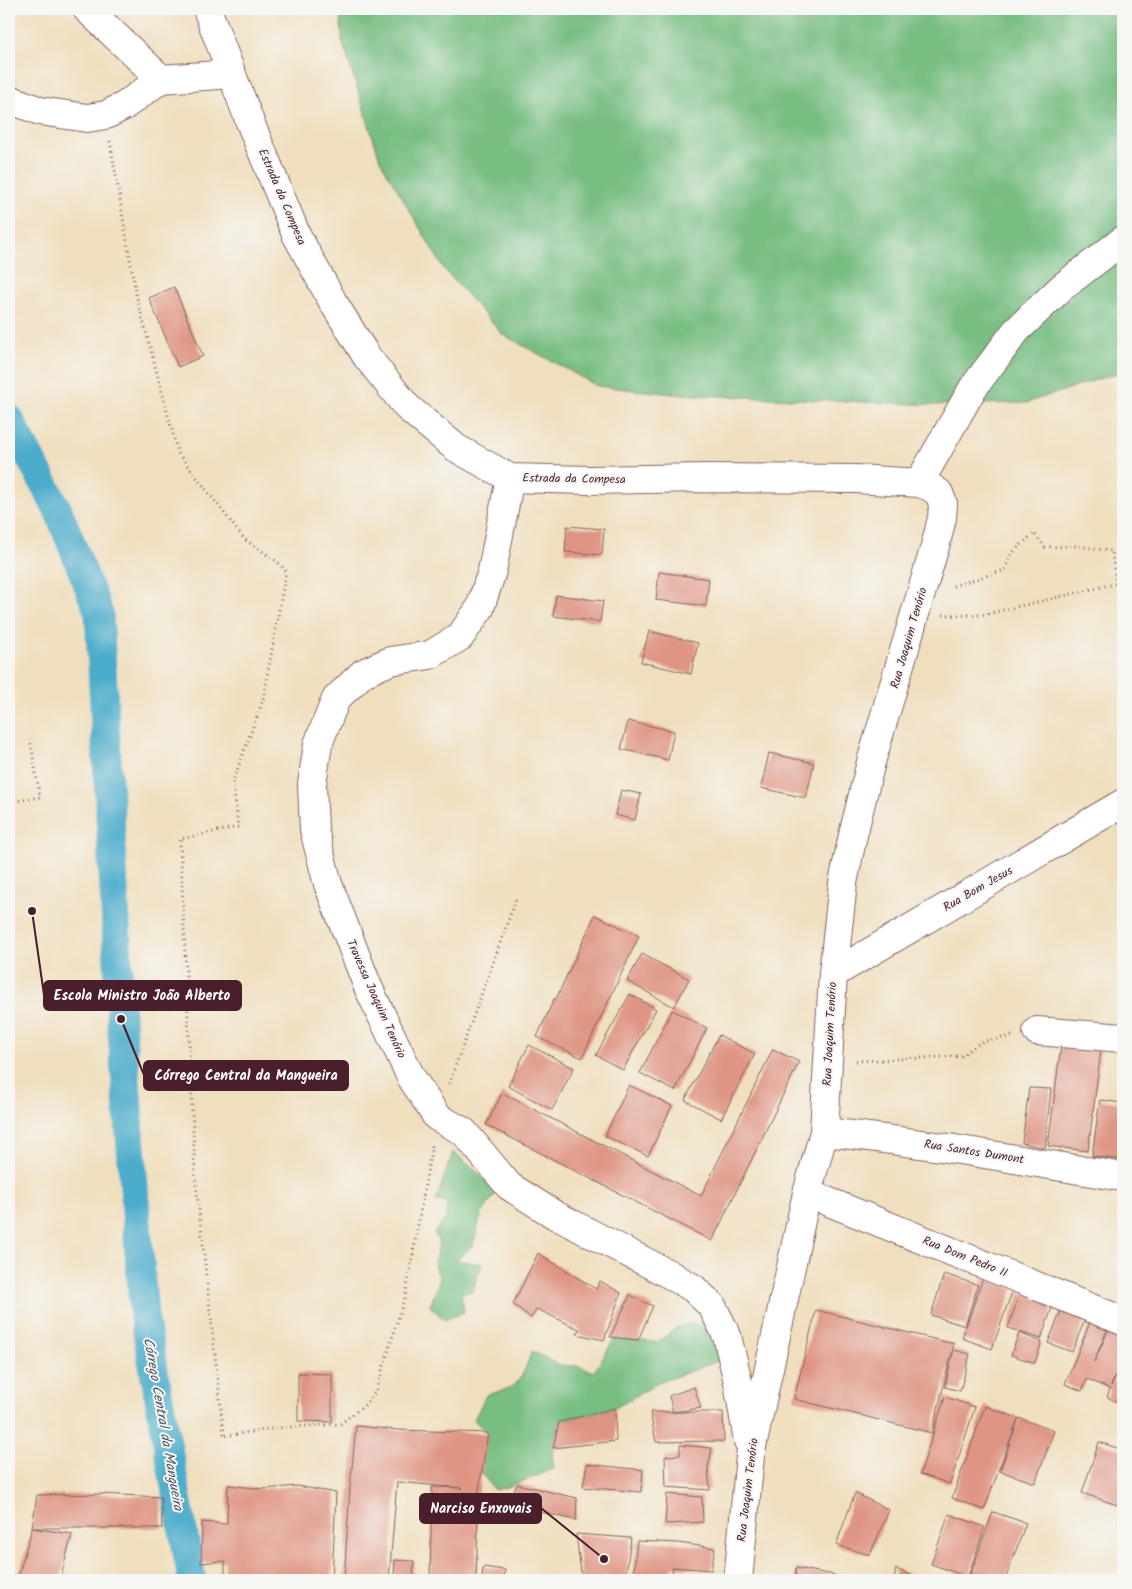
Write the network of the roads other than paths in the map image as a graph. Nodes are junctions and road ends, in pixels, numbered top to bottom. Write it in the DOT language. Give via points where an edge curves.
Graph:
graph roads {
  1 [pos="87,9"];
  2 [pos="207,9"];
  3 [pos="232,74"];
  4 [pos="162,79"];
  5 [pos="9,99"];
  6 [pos="1123,240"];
  7 [pos="510,478"];
  8 [pos="929,488"];
  9 [pos="1123,803"];
  10 [pos="833,974"];
  11 [pos="1037,1031"];
  12 [pos="1123,1038"];
  13 [pos="824,1132"];
  14 [pos="1123,1177"];
  15 [pos="807,1194"];
  16 [pos="1123,1320"];
  17 [pos="750,1456"];
  18 [pos="738,1580"];
  1 -- 4 [label="street"];
  2 -- 3 [label="street, Estrada da Compesa"];
  3 -- 4 [label="street"];
  3 -- 7 [label="street, Estrada da Compesa" via="296,234 367,357 407,407 456,448"];
  4 -- 5 [label="street" via="124,106 106,115 87,118 40,111"];
  6 -- 8 [label="street" via="1061,288 1016,331 973,388"];
  7 -- 8 [label="street, Estrada da Compesa" via="856,479"];
  7 -- 17 [label="street, Travessa Joaquim Tenório" via="492,571 480,608 460,637 430,655 390,661 363,673 336,699 318,744 312,784 314,830 328,884 368,987 411,1077 437,1116 464,1132 510,1186 555,1215 693,1288 712,1306 730,1346"];
  8 -- 10 [label="street, Rua Joaquim Tenório" via="943,504 942,518 853,835 843,883"];
  9 -- 10 [label="street, Rua Bom Jesus"];
  10 -- 13 [label="street, Rua Joaquim Tenório"];
  11 -- 12 [label="street"];
  13 -- 14 [label="street, Rua Santos Dumont" via="928,1144"];
  13 -- 15 [label="street, Rua Joaquim Tenório"];
  15 -- 16 [label="street, Rua Dom Pedro II"];
  15 -- 17 [label="street, Rua Joaquim Tenório"];
  17 -- 18 [label="street, Rua Joaquim Tenório"];
}
